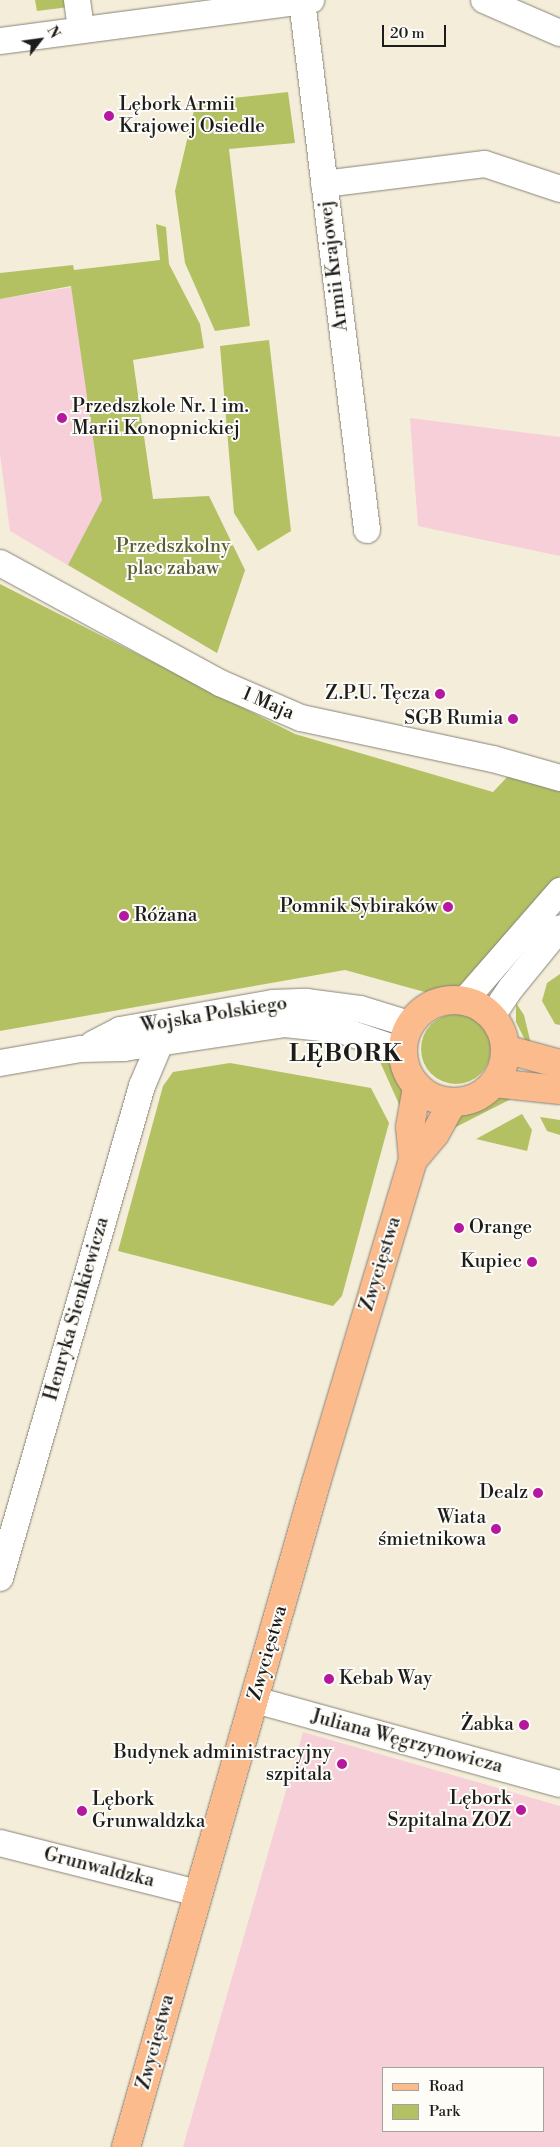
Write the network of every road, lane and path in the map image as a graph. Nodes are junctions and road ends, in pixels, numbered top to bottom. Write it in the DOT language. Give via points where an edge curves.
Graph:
graph roads {
  1 [pos="77,0"];
  2 [pos="484,0"];
  3 [pos="307,1"];
  4 [pos="81,30"];
  5 [pos="560,33"];
  6 [pos="0,41"];
  7 [pos="324,184"];
  8 [pos="560,189"];
  9 [pos="367,530"];
  10 [pos="0,563"];
  11 [pos="560,778"];
  12 [pos="560,891"];
  13 [pos="560,928"];
  14 [pos="466,1000"];
  15 [pos="492,1016"];
  16 [pos="410,1024"];
  17 [pos="160,1043"];
  18 [pos="81,1049"];
  19 [pos="505,1049"];
  20 [pos="402,1052"];
  21 [pos="0,1063"];
  22 [pos="560,1064"];
  23 [pos="494,1083"];
  24 [pos="417,1087"];
  25 [pos="560,1090"];
  26 [pos="452,1103"];
  27 [pos="413,1160"];
  28 [pos="0,1578"];
  29 [pos="255,1700"];
  30 [pos="560,1784"];
  31 [pos="0,1843"];
  32 [pos="198,1893"];
  33 [pos="126,2147"];
  1 -- 4 [label="street"];
  2 -- 5 [label="street"];
  3 -- 4 [label="street, Armii Krajowej"];
  3 -- 7 [label="street, Armii Krajowej"];
  4 -- 6 [label="street, Armii Krajowej"];
  7 -- 8 [label="street" via="485,164 505,168"];
  7 -- 9 [label="street, Armii Krajowej"];
  10 -- 11 [label="street, 1 Maja" via="220,683 301,718 493,759"];
  12 -- 14 [label="street"];
  13 -- 15 [label="street"];
  14 -- 15 [label="main road"];
  14 -- 16 [label="main road" via="434,1003"];
  15 -- 19 [label="main road" via="502,1032"];
  16 -- 18 [label="street, Wojska Polskiego" via="360,1009 306,1002 273,1003 120,1030"];
  16 -- 20 [label="main road"];
  17 -- 18 [label="street, Wojska Polskiego"];
  17 -- 20 [label="street, Wojska Polskiego" via="300,1024 341,1030"];
  17 -- 28 [label="street, Henryka Sienkiewicza" via="139,1096"];
  18 -- 21 [label="street, Wojska Polskiego"];
  19 -- 22 [label="main road"];
  19 -- 23 [label="main road" via="503,1067"];
  20 -- 24 [label="main road" via="406,1071"];
  23 -- 25 [label="main road"];
  23 -- 26 [label="main road" via="468,1100"];
  24 -- 26 [label="main road" via="433,1098"];
  24 -- 27 [label="main road, Zwycięstwa" via="410,1127"];
  26 -- 27 [label="main road, Zwycięstwa" via="435,1134"];
  27 -- 29 [label="main road, Zwycięstwa" via="338,1407"];
  29 -- 30 [label="street, Juliana Węgrzynowicza"];
  29 -- 32 [label="main road, Zwycięstwa"];
  31 -- 32 [label="street, Grunwaldzka"];
  32 -- 33 [label="main road, Zwycięstwa"];
}
